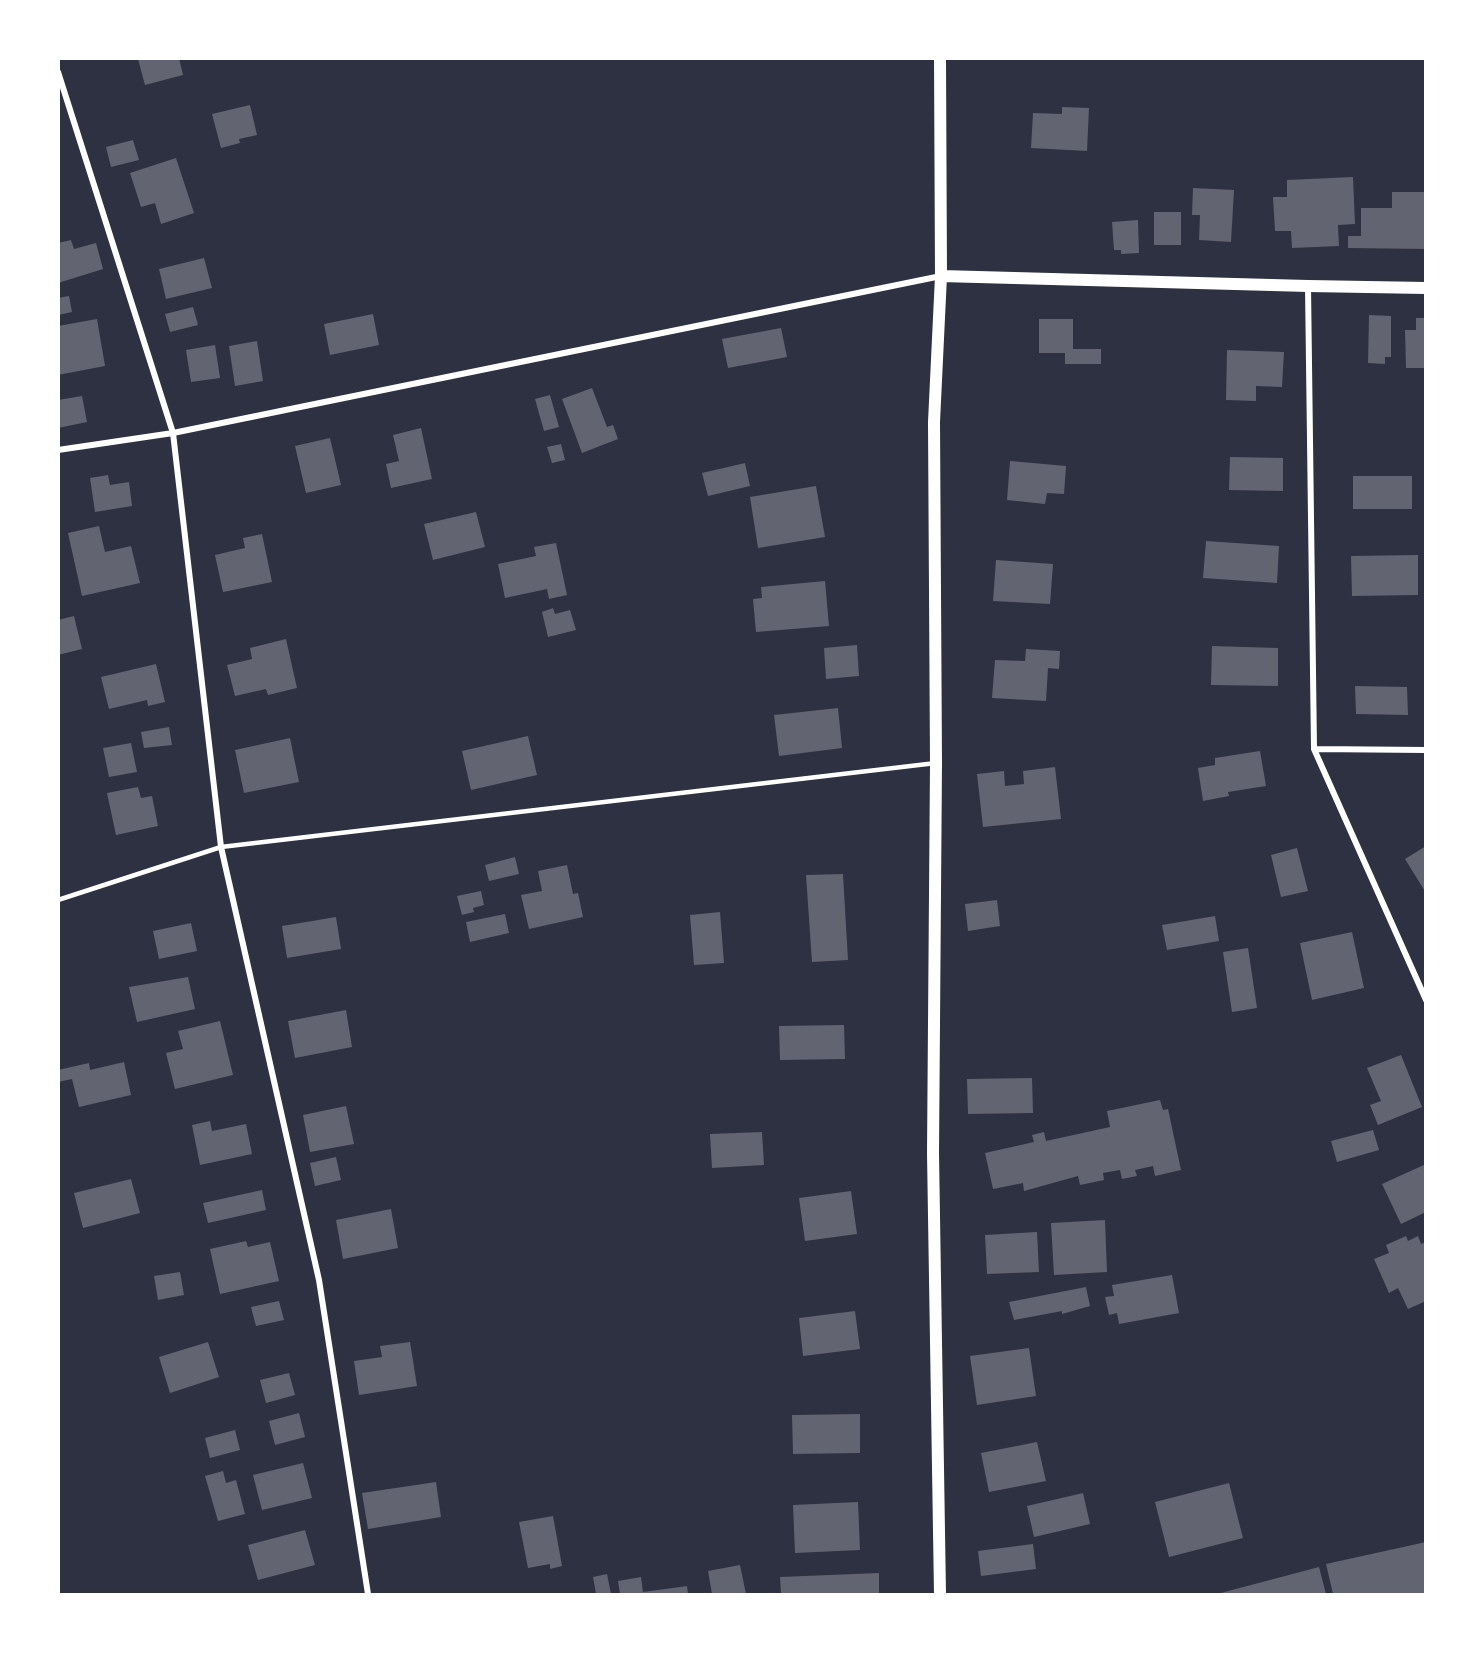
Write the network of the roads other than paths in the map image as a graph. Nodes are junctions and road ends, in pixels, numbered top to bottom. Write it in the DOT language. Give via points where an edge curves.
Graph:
graph roads {
  1 [pos="940,58"];
  2 [pos="58,72"];
  3 [pos="941,276"];
  4 [pos="1308,286"];
  5 [pos="1425,288"];
  6 [pos="173,433"];
  7 [pos="58,450"];
  8 [pos="1314,749"];
  9 [pos="1425,750"];
  10 [pos="936,763"];
  11 [pos="221,848"];
  12 [pos="58,900"];
  13 [pos="1425,1000"];
  14 [pos="368,1594"];
  15 [pos="940,1594"];
  1 -- 3 [label="main road"];
  2 -- 6 [label="street"];
  3 -- 4 [label="main road"];
  3 -- 6 [label="street"];
  3 -- 10 [label="main road" via="934,422"];
  4 -- 5 [label="main road"];
  4 -- 8 [label="street"];
  6 -- 7 [label="street"];
  6 -- 11 [label="street"];
  8 -- 9 [label="street"];
  8 -- 13 [label="street"];
  10 -- 11 [label="lane"];
  10 -- 15 [label="main road" via="933,1153"];
  11 -- 12 [label="lane"];
  11 -- 14 [label="street" via="320,1280"];
}
